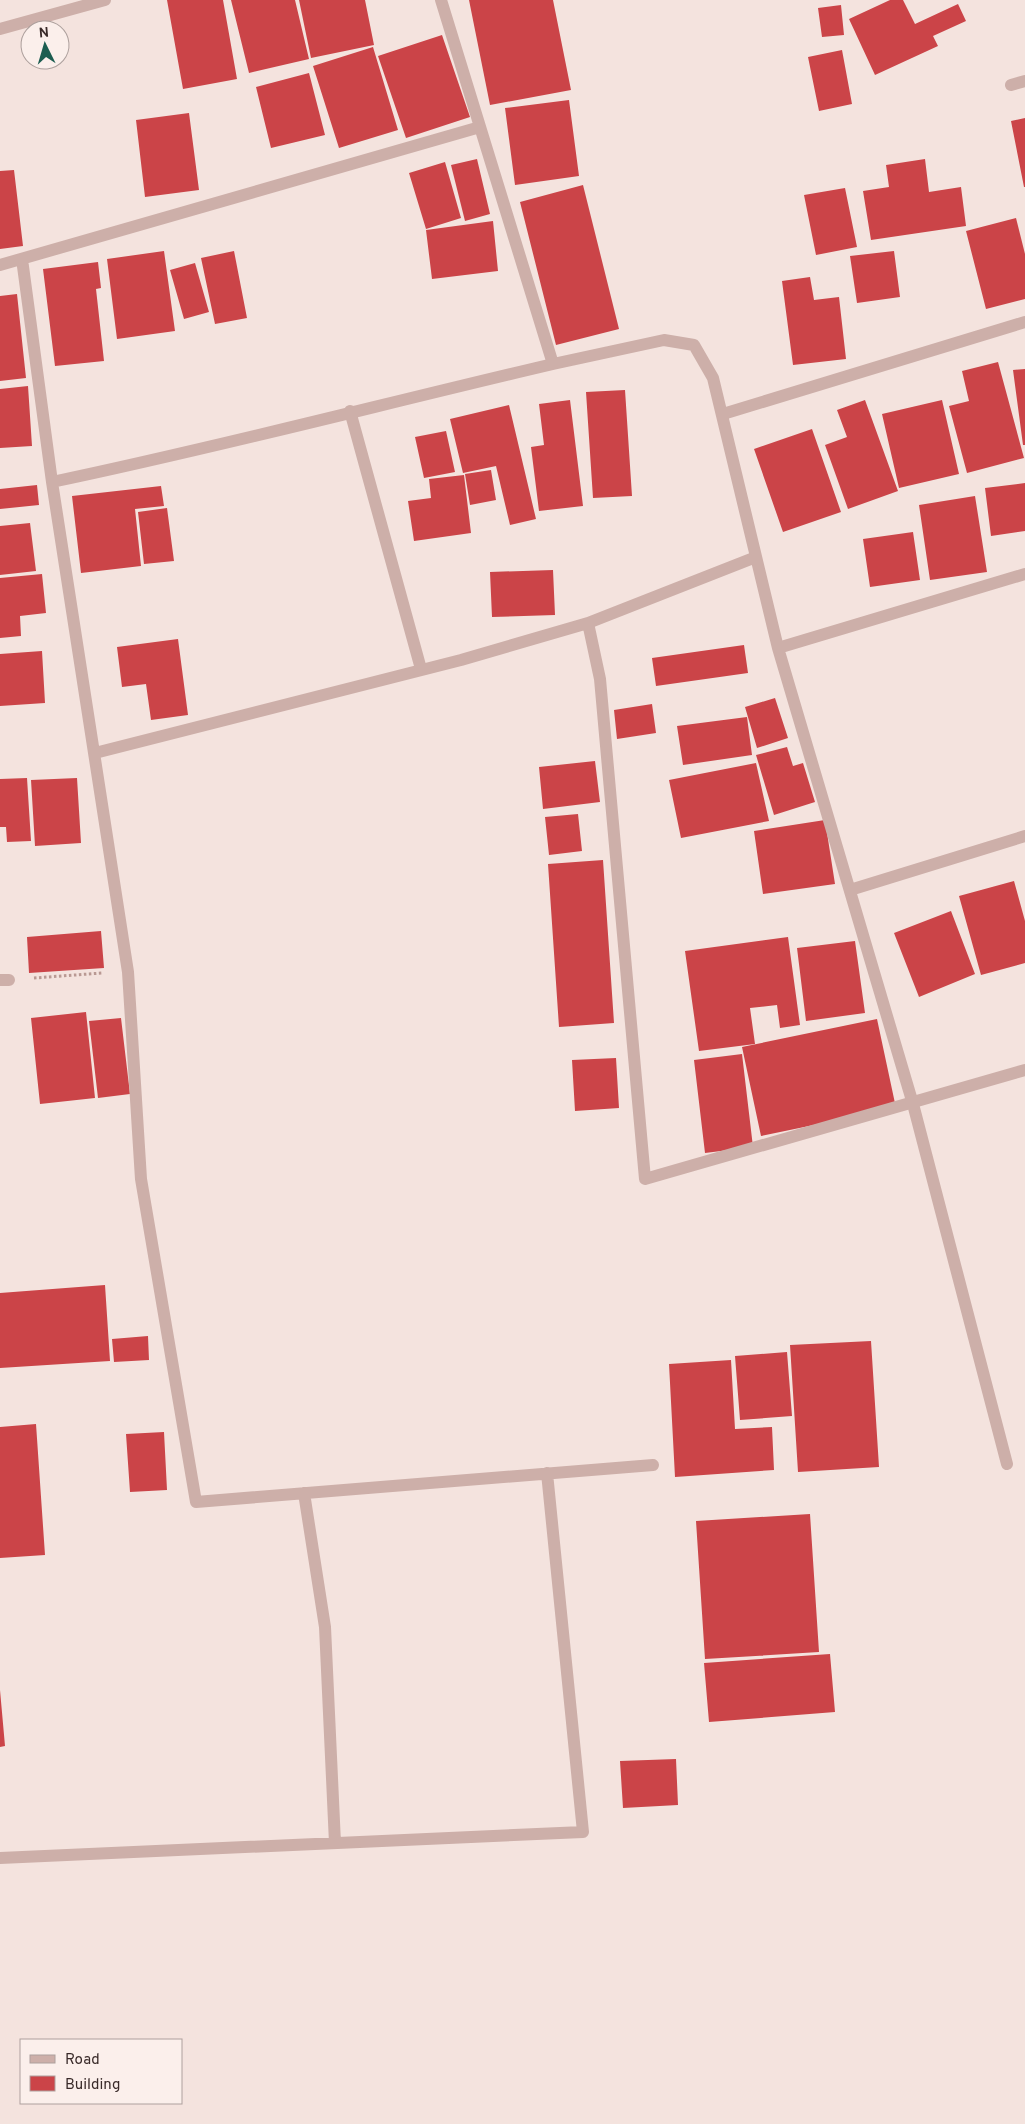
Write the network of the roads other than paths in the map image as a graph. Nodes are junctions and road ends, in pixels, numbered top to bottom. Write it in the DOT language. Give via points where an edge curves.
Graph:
graph roads {
  1 [pos="105,0"];
  2 [pos="441,0"];
  3 [pos="0,29"];
  4 [pos="1025,81"];
  5 [pos="1010,85"];
  6 [pos="480,127"];
  7 [pos="22,259"];
  8 [pos="0,264"];
  9 [pos="1025,322"];
  10 [pos="553,364"];
  11 [pos="350,411"];
  12 [pos="723,414"];
  13 [pos="52,482"];
  14 [pos="756,557"];
  15 [pos="1025,574"];
  16 [pos="588,622"];
  17 [pos="778,648"];
  18 [pos="421,669"];
  19 [pos="95,753"];
  20 [pos="1025,836"];
  21 [pos="850,890"];
  22 [pos="1025,1070"];
  23 [pos="913,1104"];
  24 [pos="1007,1464"];
  25 [pos="653,1465"];
  26 [pos="548,1473"];
  27 [pos="304,1493"];
  28 [pos="335,1843"];
  29 [pos="0,1858"];
  1 -- 3 [label="street"];
  2 -- 6 [label="street"];
  4 -- 5 [label="street"];
  6 -- 7 [label="street"];
  6 -- 10 [label="street"];
  7 -- 8 [label="street"];
  7 -- 13 [label="street"];
  9 -- 12 [label="street"];
  10 -- 11 [label="street"];
  10 -- 12 [label="street" via="664,340 694,345 713,378"];
  11 -- 13 [label="street" via="186,454"];
  11 -- 18 [label="street"];
  12 -- 14 [label="street"];
  13 -- 19 [label="street"];
  14 -- 16 [label="street"];
  14 -- 17 [label="street"];
  15 -- 17 [label="street"];
  16 -- 18 [label="street"];
  16 -- 23 [label="street" via="600,679 645,1179"];
  17 -- 21 [label="street"];
  18 -- 19 [label="street"];
  19 -- 27 [label="street" via="128,972 141,1179 196,1502"];
  20 -- 21 [label="street"];
  21 -- 23 [label="street"];
  22 -- 23 [label="street"];
  23 -- 24 [label="street"];
  25 -- 26 [label="street"];
  26 -- 27 [label="street"];
  26 -- 28 [label="street" via="583,1832"];
  27 -- 28 [label="street" via="325,1626"];
  28 -- 29 [label="street"];
}
